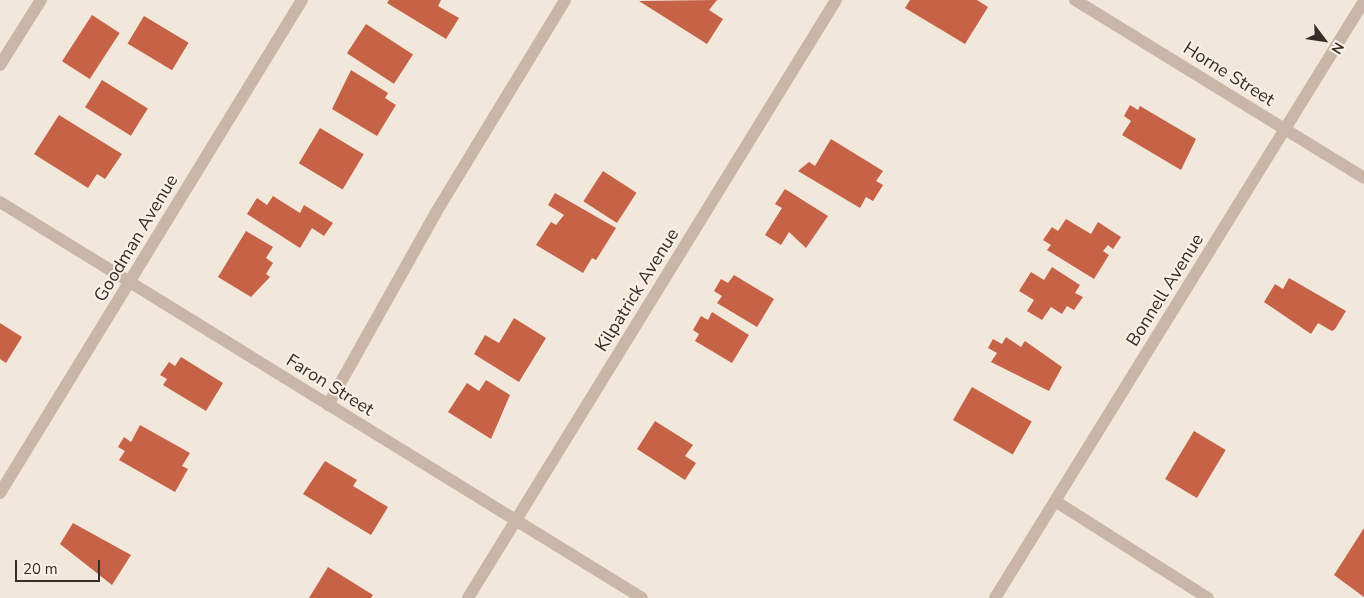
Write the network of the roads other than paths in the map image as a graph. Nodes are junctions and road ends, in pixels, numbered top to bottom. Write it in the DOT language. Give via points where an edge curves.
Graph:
graph roads {
  1 [pos="41,0"];
  2 [pos="302,0"];
  3 [pos="565,0"];
  4 [pos="836,0"];
  5 [pos="1075,0"];
  6 [pos="1364,0"];
  7 [pos="0,65"];
  8 [pos="1285,129"];
  9 [pos="1364,178"];
  10 [pos="0,202"];
  11 [pos="130,282"];
  12 [pos="328,405"];
  13 [pos="0,494"];
  14 [pos="1055,501"];
  15 [pos="516,520"];
  16 [pos="468,598"];
  17 [pos="642,598"];
  18 [pos="995,598"];
  19 [pos="1208,598"];
  1 -- 7 [label="street"];
  2 -- 11 [label="street, Goodman Avenue"];
  3 -- 12 [label="street" via="435,214"];
  4 -- 15 [label="street, Kilpatrick Avenue"];
  5 -- 8 [label="street, Horne Street"];
  6 -- 8 [label="street, Bonnell Avenue"];
  8 -- 9 [label="street, Horne Street"];
  8 -- 14 [label="street, Bonnell Avenue"];
  10 -- 11 [label="street, Faron Street"];
  11 -- 12 [label="street, Faron Street"];
  11 -- 13 [label="street, Goodman Avenue"];
  12 -- 15 [label="street, Faron Street"];
  14 -- 18 [label="street, Bonnell Avenue"];
  14 -- 19 [label="street"];
  15 -- 16 [label="street, Kilpatrick Avenue"];
  15 -- 17 [label="street, Faron Street"];
}
